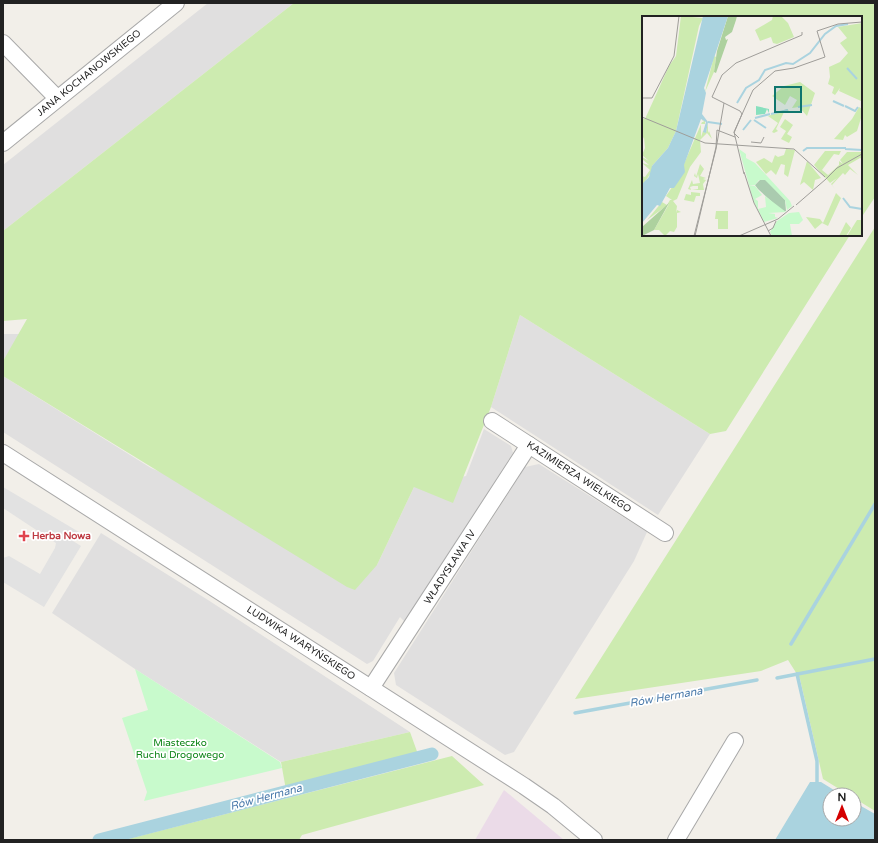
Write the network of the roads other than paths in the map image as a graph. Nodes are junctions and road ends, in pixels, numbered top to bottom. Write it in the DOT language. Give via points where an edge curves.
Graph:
graph roads {
  1 [pos="176,3"];
  2 [pos="3,43"];
  3 [pos="57,98"];
  4 [pos="3,143"];
  5 [pos="492,421"];
  6 [pos="529,446"];
  7 [pos="3,454"];
  8 [pos="665,533"];
  9 [pos="371,688"];
  10 [pos="736,741"];
  11 [pos="594,840"];
  12 [pos="676,840"];
  1 -- 3 [label="street, JANA KOCHANOWSKIEGO"];
  2 -- 3 [label="street"];
  3 -- 4 [label="street, JANA KOCHANOWSKIEGO"];
  5 -- 6 [label="street, KAZIMIERZA WIELKIEGO"];
  6 -- 8 [label="street, KAZIMIERZA WIELKIEGO"];
  6 -- 9 [label="street, WŁADYSŁAWA IV"];
  7 -- 9 [label="street, LUDWIKA WARYŃSKIEGO"];
  9 -- 11 [label="street, LUDWIKA WARYŃSKIEGO" via="524,786"];
  10 -- 12 [label="street"];
}
